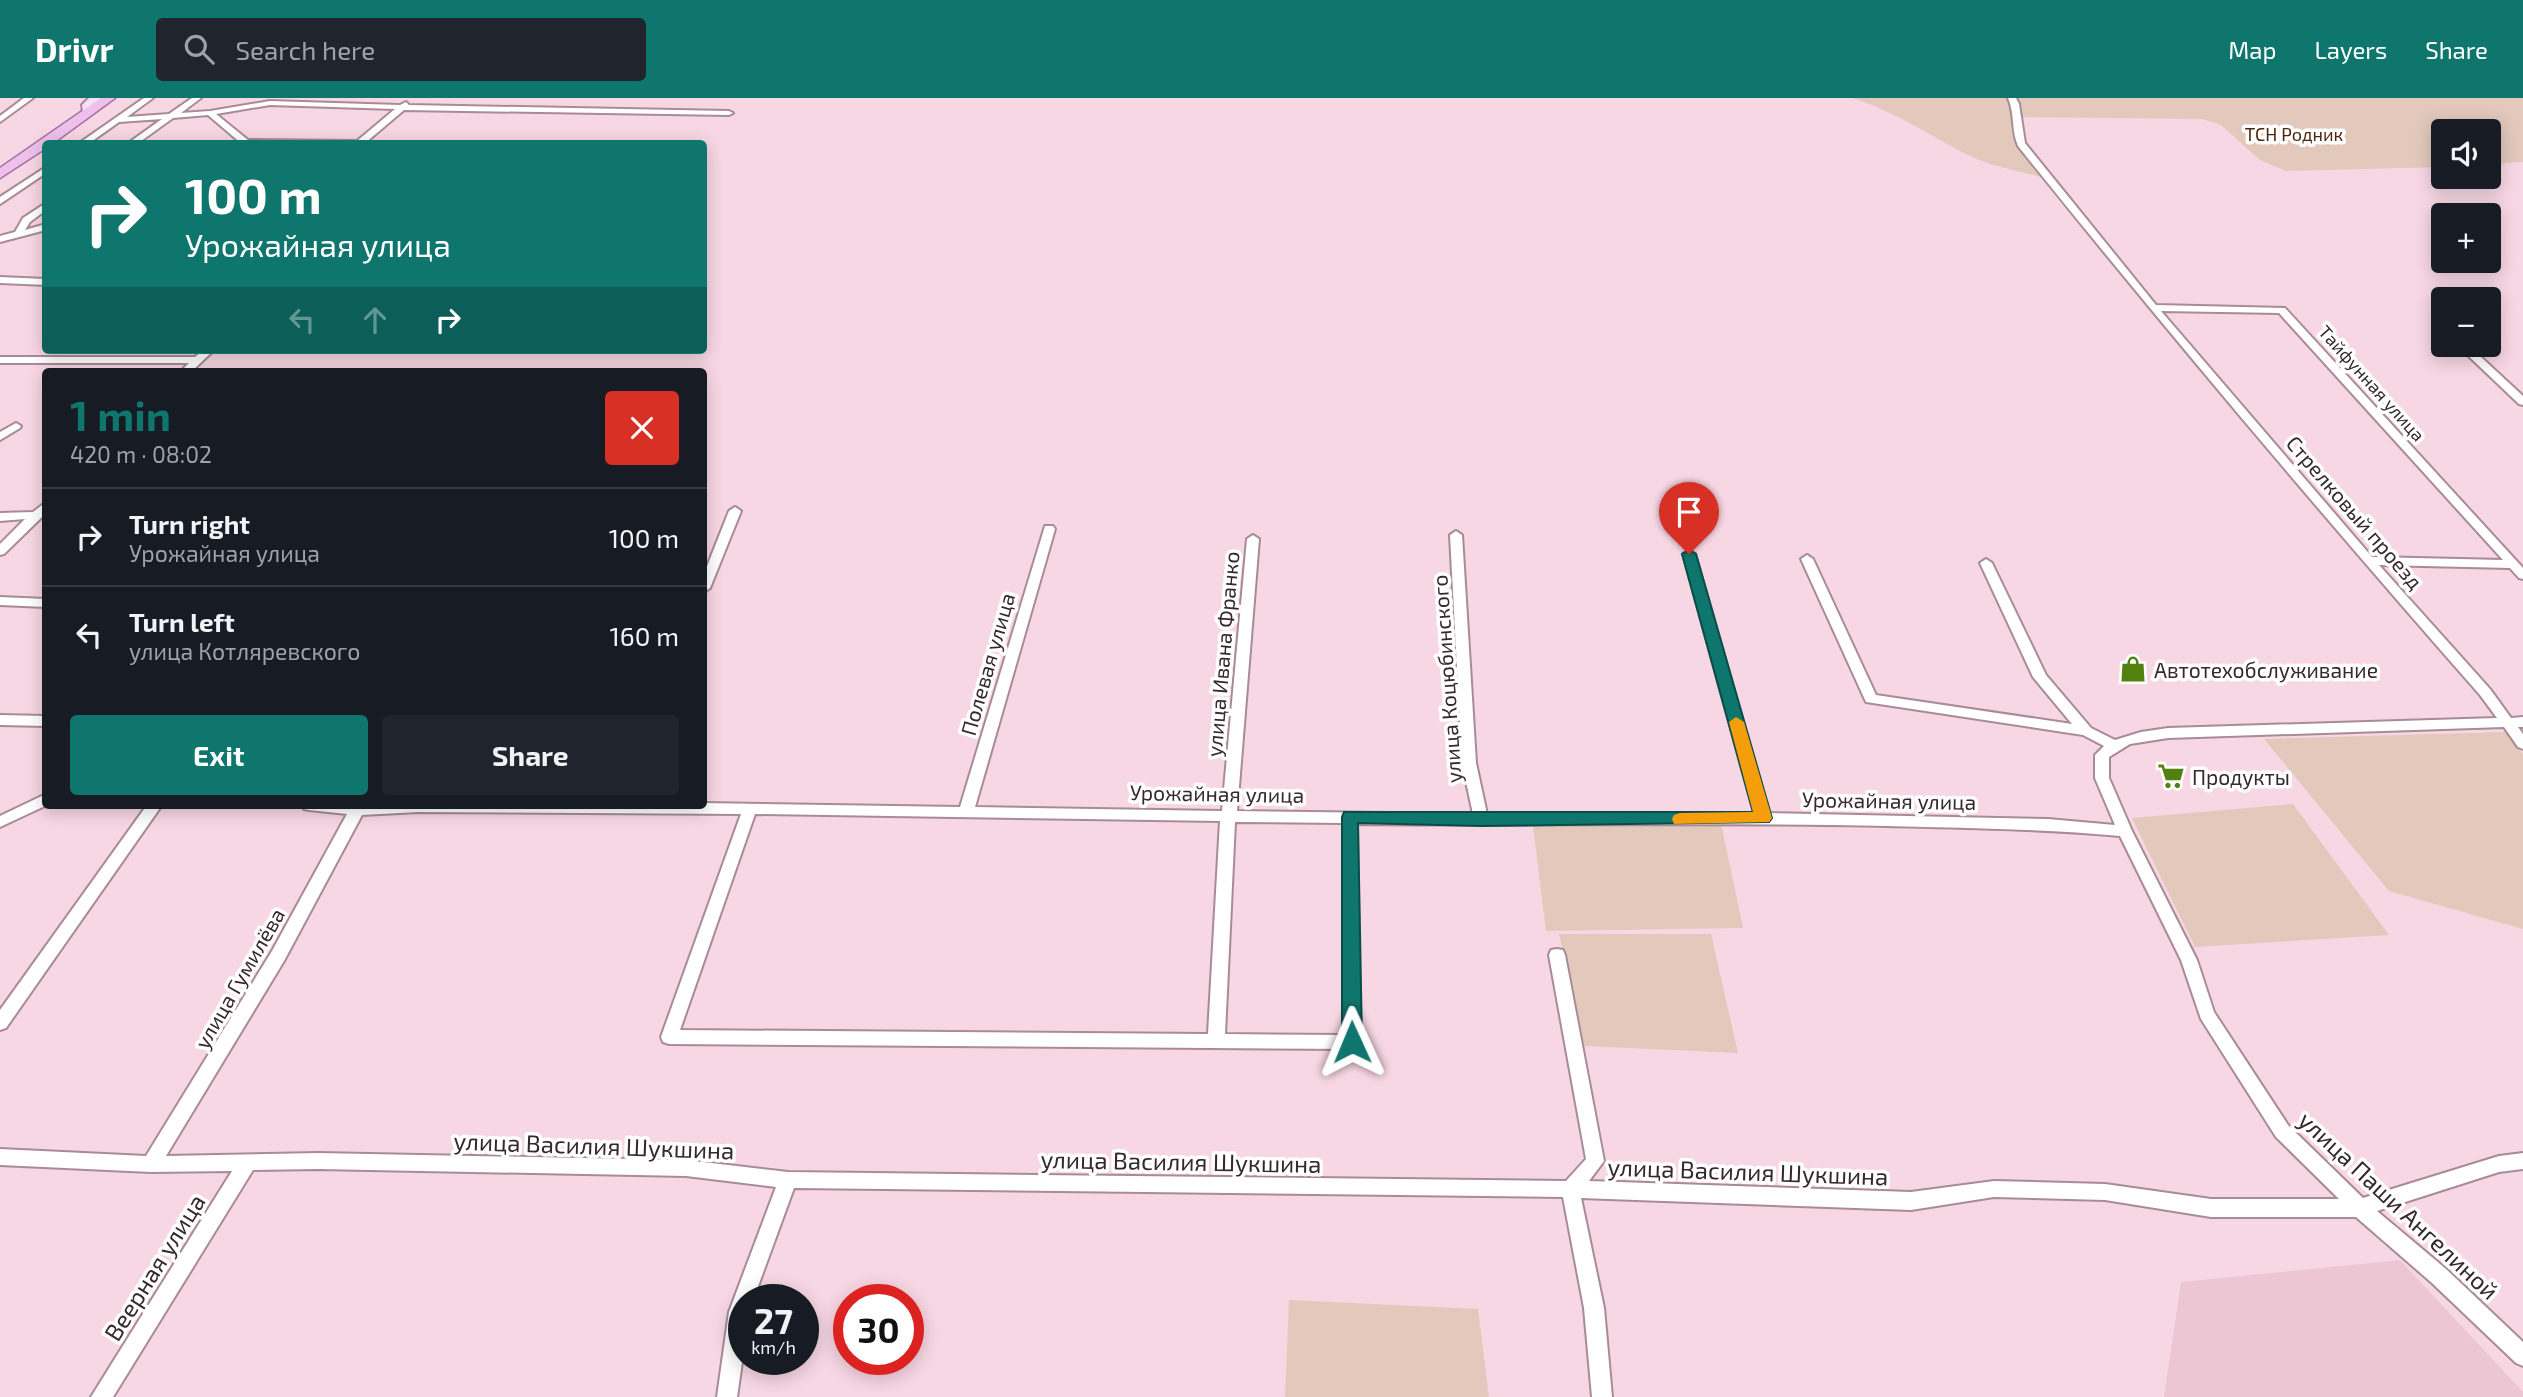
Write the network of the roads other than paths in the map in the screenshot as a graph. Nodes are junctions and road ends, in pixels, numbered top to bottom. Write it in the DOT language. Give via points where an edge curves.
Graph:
graph roads {
  1 [pos="29,98"];
  2 [pos="96,98"];
  3 [pos="110,98"];
  4 [pos="149,98"];
  5 [pos="197,98"];
  6 [pos="413,98"];
  7 [pos="519,98"];
  8 [pos="2012,98"];
  9 [pos="403,107"];
  10 [pos="506,110"];
  11 [pos="88,112"];
  12 [pos="210,113"];
  13 [pos="729,113"];
  14 [pos="171,116"];
  15 [pos="0,120"];
  16 [pos="116,120"];
  17 [pos="48,140"];
  18 [pos="88,140"];
  19 [pos="137,140"];
  20 [pos="245,140"];
  21 [pos="362,140"];
  22 [pos="42,144"];
  23 [pos="42,172"];
  24 [pos="0,174"];
  25 [pos="0,201"];
  26 [pos="42,209"];
  27 [pos="42,227"];
  28 [pos="19,233"];
  29 [pos="0,239"];
  30 [pos="0,280"];
  31 [pos="42,282"];
  32 [pos="2154,308"];
  33 [pos="110,354"];
  34 [pos="204,354"];
  35 [pos="2475,357"];
  36 [pos="0,360"];
  37 [pos="103,360"];
  38 [pos="197,360"];
  39 [pos="189,368"];
  40 [pos="2523,402"];
  41 [pos="16,426"];
  42 [pos="0,436"];
  43 [pos="42,509"];
  44 [pos="736,511"];
  45 [pos="42,514"];
  46 [pos="0,517"];
  47 [pos="33,517"];
  48 [pos="1049,529"];
  49 [pos="1457,535"];
  50 [pos="1253,539"];
  51 [pos="0,551"];
  52 [pos="1689,554"];
  53 [pos="1807,559"];
  54 [pos="2369,561"];
  55 [pos="1986,563"];
  56 [pos="2512,564"];
  57 [pos="2523,575"];
  58 [pos="707,581"];
  59 [pos="0,601"];
  60 [pos="42,603"];
  61 [pos="0,720"];
  62 [pos="42,721"];
  63 [pos="2505,721"];
  64 [pos="2523,722"];
  65 [pos="2086,731"];
  66 [pos="2523,744"];
  67 [pos="2113,745"];
  68 [pos="42,801"];
  69 [pos="707,807"];
  70 [pos="750,808"];
  71 [pos="152,809"];
  72 [pos="347,809"];
  73 [pos="372,809"];
  74 [pos="357,810"];
  75 [pos="966,811"];
  76 [pos="1228,814"];
  77 [pos="1350,817"];
  78 [pos="1763,818"];
  79 [pos="1481,820"];
  80 [pos="0,822"];
  81 [pos="2125,831"];
  82 [pos="1557,954"];
  83 [pos="0,1023"];
  84 [pos="1216,1041"];
  85 [pos="0,1157"];
  86 [pos="2523,1161"];
  87 [pos="248,1162"];
  88 [pos="152,1164"];
  89 [pos="788,1180"];
  90 [pos="1570,1189"];
  91 [pos="2360,1208"];
  92 [pos="2523,1356"];
  93 [pos="101,1397"];
  94 [pos="727,1397"];
  95 [pos="1602,1397"];
  1 -- 15 [label="street"];
  2 -- 11 [label="street" via="87,105"];
  3 -- 11 [label="main road"];
  4 -- 16 [label="street"];
  5 -- 14 [label="street"];
  6 -- 9 [label="street"];
  7 -- 10 [label="street"];
  8 -- 32 [label="street, Стрелковый проезд" via="2021,144"];
  9 -- 10 [label="street"];
  9 -- 12 [label="street" via="270,103"];
  9 -- 21 [label="street"];
  10 -- 13 [label="street"];
  11 -- 17 [label="main road"];
  12 -- 14 [label="street"];
  12 -- 20 [label="street"];
  14 -- 16 [label="street"];
  14 -- 19 [label="street"];
  16 -- 18 [label="street"];
  22 -- 24 [label="main road"];
  23 -- 25 [label="street"];
  26 -- 28 [label="street" via="26,220"];
  27 -- 28 [label="street"];
  28 -- 29 [label="street"];
  30 -- 31 [label="street"];
  32 -- 54 [label="street, Стрелковый проезд"];
  32 -- 56 [label="street, Тайфунная улица" via="2282,310"];
  33 -- 37 [label="street"];
  34 -- 38 [label="street"];
  35 -- 40 [label="street"];
  36 -- 37 [label="street"];
  37 -- 38 [label="street"];
  38 -- 39 [label="street"];
  41 -- 42 [label="street"];
  43 -- 47 [label="street"];
  44 -- 58 [label="street"];
  45 -- 47 [label="street"];
  46 -- 47 [label="street"];
  47 -- 51 [label="street"];
  48 -- 75 [label="street, Полевая улица"];
  49 -- 79 [label="street, улица Коцюбинского" via="1469,764"];
  50 -- 76 [label="street, улица Ивана Франко"];
  52 -- 78 [label="street"];
  53 -- 65 [label="street" via="1871,699"];
  54 -- 56 [label="street"];
  54 -- 63 [label="street, Стрелковый проезд" via="2485,692"];
  55 -- 65 [label="street" via="2040,677"];
  56 -- 57 [label="street, Тайфунная улица"];
  59 -- 60 [label="street"];
  61 -- 62 [label="street"];
  63 -- 64 [label="street"];
  63 -- 66 [label="street, Стрелковый проезд"];
  63 -- 67 [label="street" via="2168,733 2132,737"];
  65 -- 67 [label="street"];
  67 -- 81 [label="street, улица Паши Ангелиной" via="2102,755 2102,778"];
  68 -- 80 [label="street"];
  69 -- 70 [label="street, Урожайная улица"];
  70 -- 75 [label="street, Урожайная улица"];
  70 -- 84 [label="street" via="669,1037"];
  71 -- 83 [label="street"];
  72 -- 74 [label="street, Урожайная улица"];
  73 -- 74 [label="street, Урожайная улица"];
  74 -- 88 [label="street, улица Гумилёва" via="278,956"];
  75 -- 76 [label="street, Урожайная улица"];
  76 -- 77 [label="street, Урожайная улица"];
  76 -- 84 [label="street, улица Ивана Франко"];
  77 -- 79 [label="street, Урожайная улица"];
  77 -- 84 [label="street" via="1352,1042"];
  78 -- 79 [label="street, Урожайная улица"];
  78 -- 81 [label="street, Урожайная улица" via="2048,824"];
  81 -- 91 [label="street, улица Паши Ангелиной" via="2189,960 2207,1014 2282,1130"];
  82 -- 90 [label="street" via="1595,1161"];
  85 -- 88 [label="street, улица Василия Шукшина"];
  86 -- 91 [label="street, улица Василия Шукшина" via="2499,1164"];
  87 -- 88 [label="street, улица Василия Шукшина"];
  87 -- 89 [label="street, улица Василия Шукшина" via="687,1168"];
  87 -- 93 [label="street, Веерная улица"];
  89 -- 90 [label="street, улица Василия Шукшина"];
  89 -- 94 [label="street" via="739,1311"];
  90 -- 91 [label="street, улица Василия Шукшина" via="1911,1201 1994,1189 2091,1192 2211,1208"];
  90 -- 95 [label="street" via="1594,1308"];
  91 -- 92 [label="street, улица Паши Ангелиной"];
}
